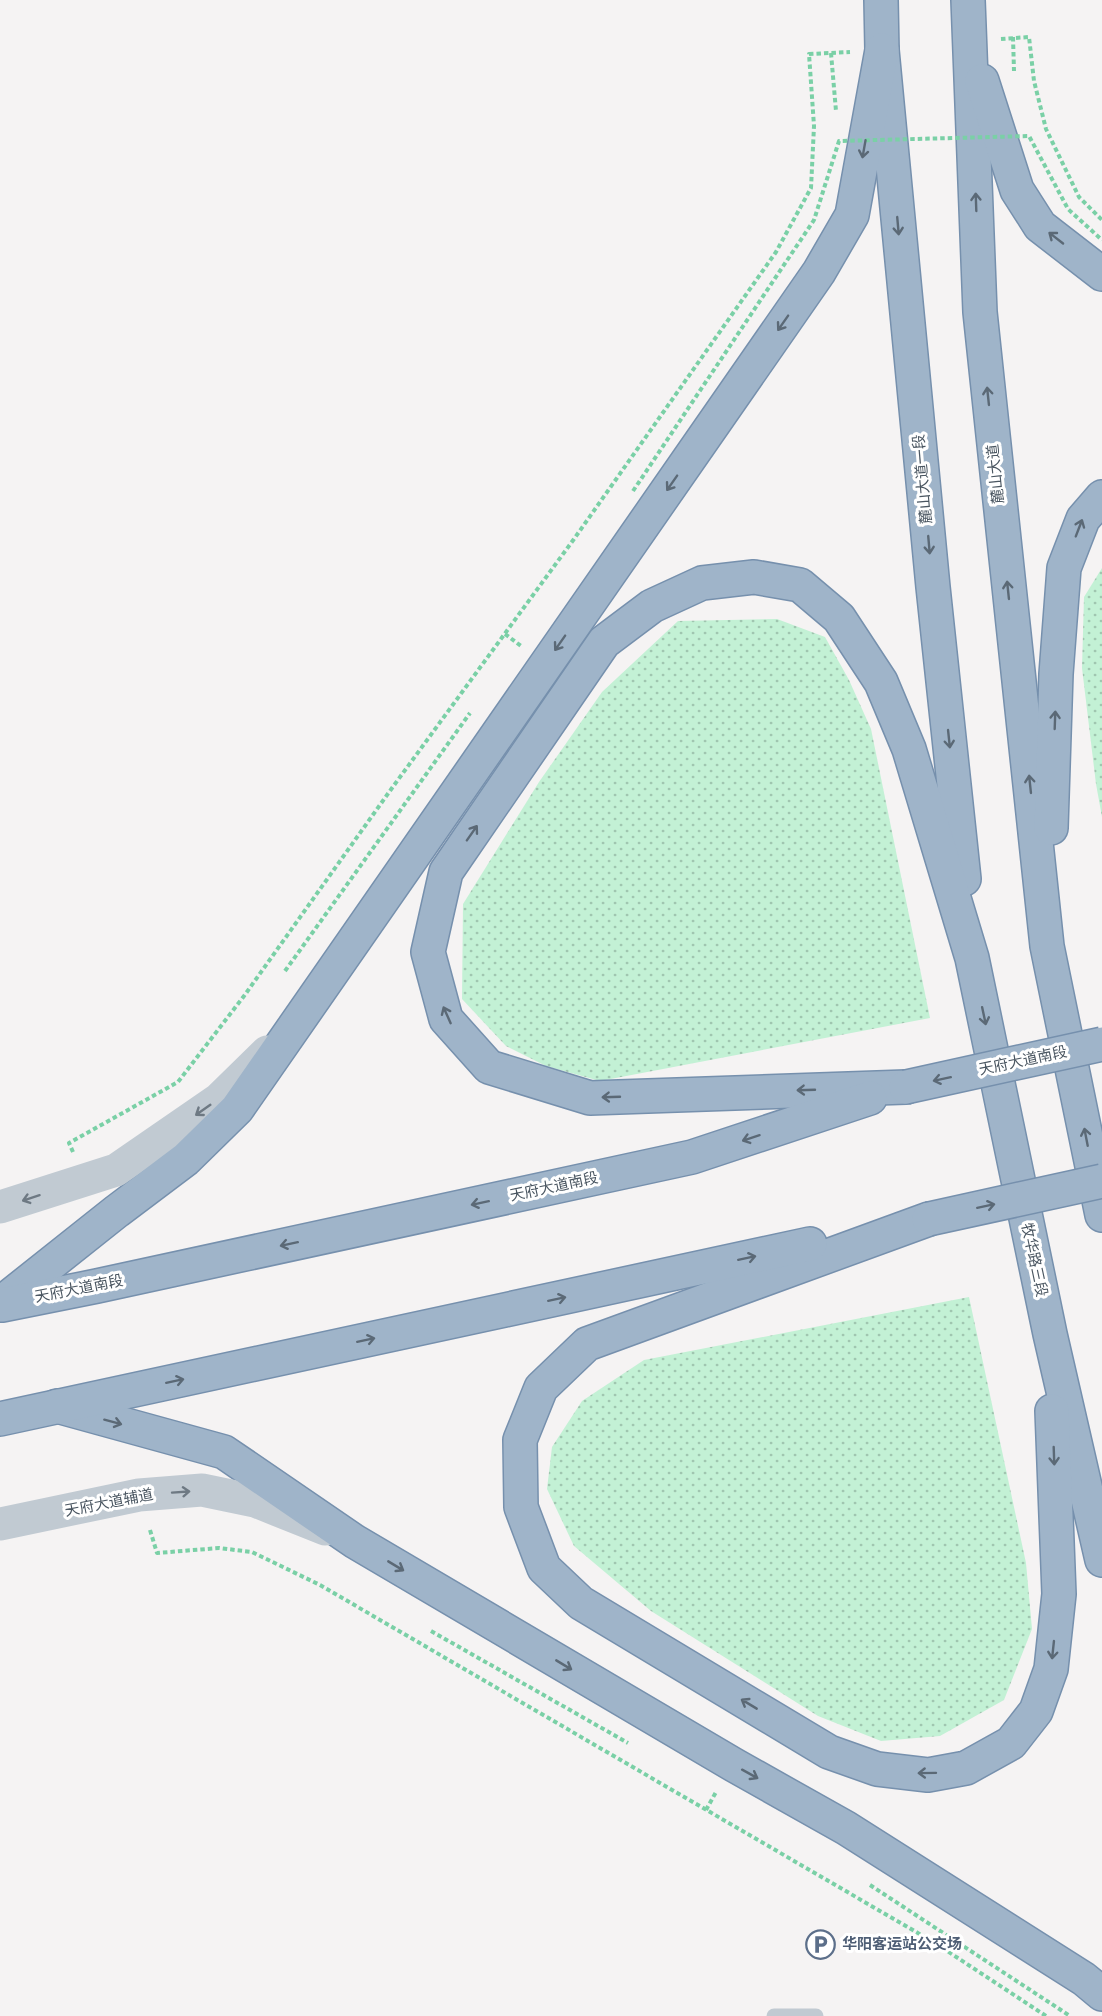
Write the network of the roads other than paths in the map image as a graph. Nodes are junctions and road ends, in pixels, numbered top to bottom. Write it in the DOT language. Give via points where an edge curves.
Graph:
graph roads {
  1 [pos="881,0"];
  2 [pos="968,0"];
  3 [pos="969,42"];
  4 [pos="882,50"];
  5 [pos="1102,274"];
  6 [pos="1102,497"];
  7 [pos="1047,946"];
  8 [pos="972,958"];
  9 [pos="292,1028"];
  10 [pos="1102,1044"];
  11 [pos="906,1087"];
  12 [pos="1102,1181"];
  13 [pos="0,1207"];
  14 [pos="1102,1215"];
  15 [pos="929,1219"];
  16 [pos="0,1304"];
  17 [pos="1050,1334"];
  18 [pos="57,1406"];
  19 [pos="0,1419"];
  20 [pos="0,1524"];
  21 [pos="354,1541"];
  22 [pos="1102,1560"];
  23 [pos="1102,1994"];
  24 [pos="774,2016"];
  25 [pos="816,2016"];
  1 -- 4 [label="highway, 麓山大道一段"];
  2 -- 3 [label="highway, 麓山大道"];
  5 -- 3 [label="highway, one-way" via="1040,226 1017,190"];
  7 -- 3 [label="highway, 麓山大道, one-way" via="980,312"];
  4 -- 8 [label="highway, 麓山大道一段, one-way"];
  4 -- 9 [label="highway, one-way" via="852,215 819,272"];
  7 -- 6 [label="highway, one-way" via="1056,674 1064,568 1083,519"];
  14 -- 7 [label="highway, one-way"];
  11 -- 8 [label="highway, one-way" via="590,1098 489,1067 446,1019 428,952 446,872 604,642 652,606 702,583 754,577 800,585 839,618 881,682 909,748"];
  8 -- 17 [label="highway, 牧华路三段, one-way"];
  9 -- 13 [label="street, one-way" via="219,1099 116,1170"];
  9 -- 16 [label="highway" via="237,1109 186,1159"];
  10 -- 11 [label="highway, 天府大道南段, one-way, bridge"];
  11 -- 16 [label="highway, 天府大道南段, one-way" via="692,1157"];
  15 -- 12 [label="highway, one-way, bridge"];
  17 -- 15 [label="highway, one-way" via="1059,1594 1051,1669 1036,1711 1011,1743 966,1768 928,1775 878,1769 829,1752 581,1603 544,1568 521,1507 519,1440 541,1388 587,1344"];
  18 -- 15 [label="highway, one-way"];
  17 -- 22 [label="highway, 牧华路三段"];
  18 -- 19 [label="highway"];
  18 -- 21 [label="highway, one-way" via="224,1452"];
  20 -- 21 [label="street, 天府大道辅道, one-way" via="139,1495 202,1490 255,1501"];
  21 -- 23 [label="highway, one-way" via="846,1828"];
  24 -- 25 [label="lane"];
}
